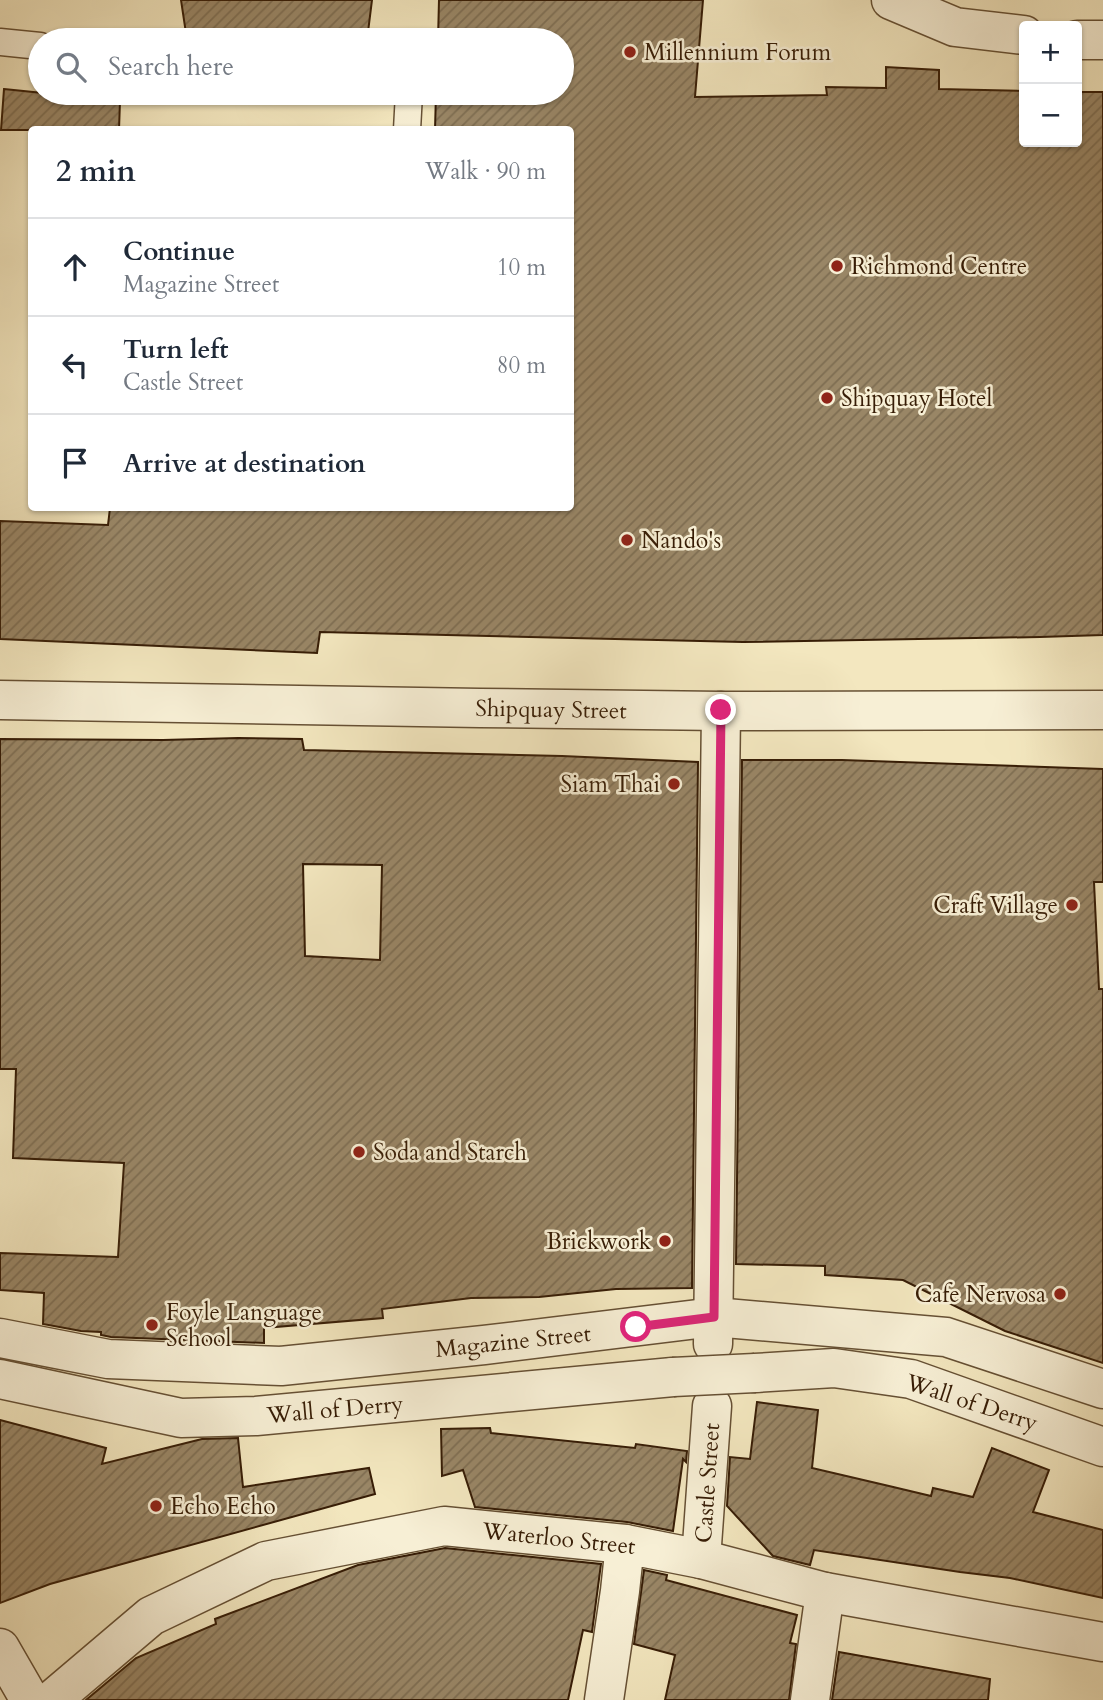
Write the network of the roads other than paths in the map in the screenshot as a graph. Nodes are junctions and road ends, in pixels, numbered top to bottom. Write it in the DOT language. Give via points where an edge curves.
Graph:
graph roads {
  1 [pos="891,0"];
  2 [pos="1019,34"];
  3 [pos="1082,40"];
  4 [pos="1103,40"];
  5 [pos="0,42"];
  6 [pos="28,45"];
  7 [pos="408,105"];
  8 [pos="407,126"];
  9 [pos="0,700"];
  10 [pos="721,710"];
  11 [pos="1103,710"];
  12 [pos="714,1331"];
  13 [pos="0,1338"];
  14 [pos="0,1379"];
  15 [pos="1103,1389"];
  16 [pos="712,1406"];
  17 [pos="1103,1447"];
  18 [pos="625,1544"];
  19 [pos="701,1559"];
  20 [pos="825,1592"];
  21 [pos="1103,1642"];
  22 [pos="0,1648"];
  23 [pos="30,1700"];
  24 [pos="52,1700"];
  25 [pos="604,1700"];
  26 [pos="810,1700"];
  1 -- 2 [label="street" via="955,27"];
  3 -- 4 [label="street"];
  5 -- 6 [label="lane"];
  7 -- 8 [label="lane"];
  9 -- 10 [label="street, Shipquay Street"];
  10 -- 11 [label="street, Shipquay Street"];
  10 -- 12 [label="street"];
  12 -- 13 [label="street, Magazine Street" via="497,1343 281,1366 108,1359"];
  12 -- 15 [label="street, Magazine Street" via="946,1337"];
  14 -- 17 [label="street, Wall of Derry, bridge" via="181,1418 256,1416 673,1377 834,1368 911,1379"];
  16 -- 19 [label="street, Castle Street"];
  18 -- 19 [label="street, Waterloo Street"];
  18 -- 24 [label="street, Waterloo Street" via="444,1526 266,1561 150,1616"];
  18 -- 25 [label="street"];
  19 -- 20 [label="street, Waterloo Street"];
  20 -- 21 [label="street, Waterloo Street"];
  20 -- 26 [label="street"];
  22 -- 23 [label="street"];
}
